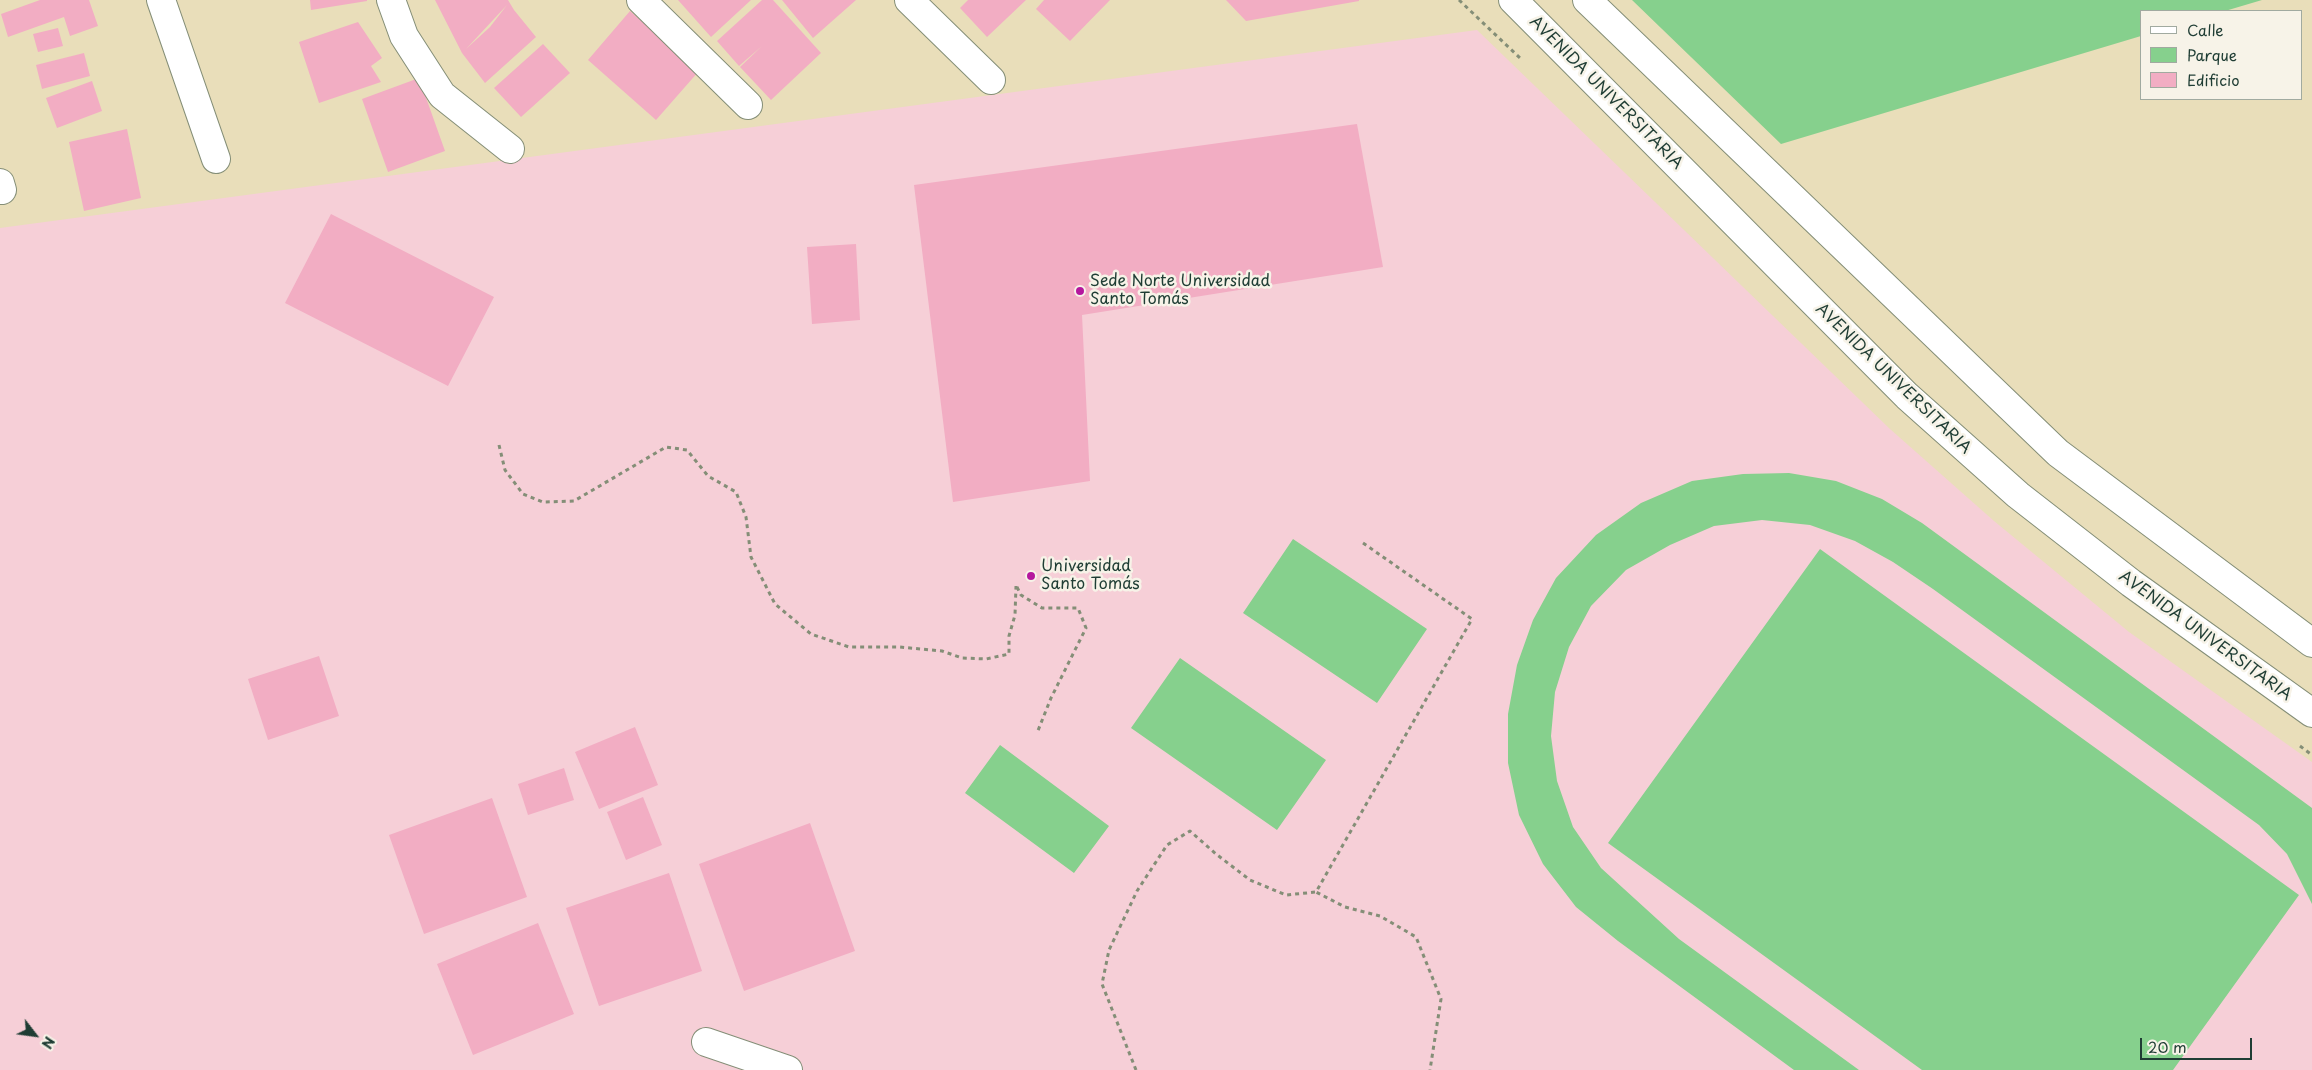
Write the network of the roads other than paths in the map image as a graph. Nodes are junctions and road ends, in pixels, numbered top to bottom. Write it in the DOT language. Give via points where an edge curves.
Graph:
graph roads {
  1 [pos="161,0"];
  2 [pos="391,0"];
  3 [pos="641,0"];
  4 [pos="909,0"];
  5 [pos="1513,0"];
  6 [pos="1587,0"];
  7 [pos="991,80"];
  8 [pos="748,105"];
  9 [pos="510,149"];
  10 [pos="216,159"];
  11 [pos="2312,643"];
  12 [pos="2312,713"];
  13 [pos="706,1042"];
  14 [pos="788,1070"];
  1 -- 10 [label="main road"];
  2 -- 9 [label="main road" via="404,36 442,95"];
  3 -- 8 [label="main road"];
  4 -- 7 [label="main road"];
  5 -- 12 [label="main road, AVENIDA UNIVERSITARIA" via="1907,396 2018,495 2131,583"];
  6 -- 11 [label="main road" via="2058,453"];
  13 -- 14 [label="main road"];
}
